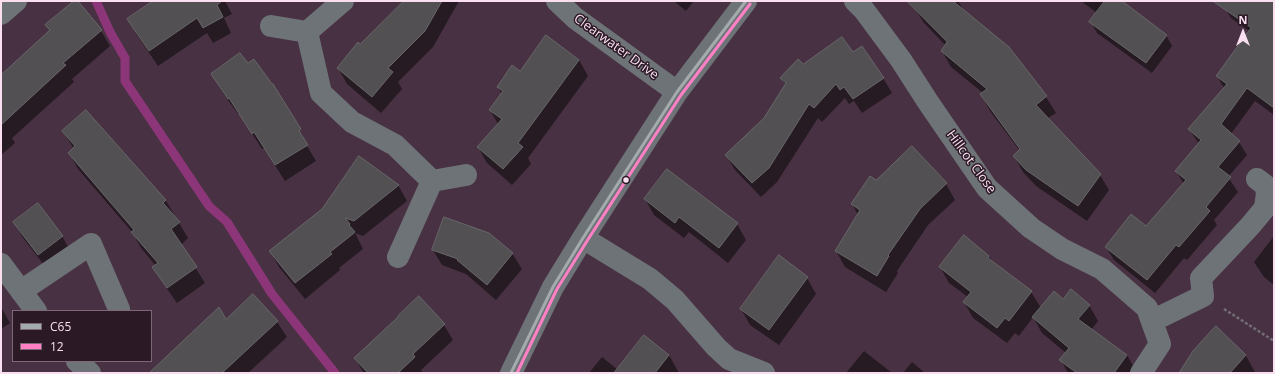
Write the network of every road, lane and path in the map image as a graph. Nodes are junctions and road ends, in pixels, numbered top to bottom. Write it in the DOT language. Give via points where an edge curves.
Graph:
graph roads {
  1 [pos="16,1"];
  2 [pos="343,1"];
  3 [pos="557,1"];
  4 [pos="746,1"];
  5 [pos="855,1"];
  6 [pos="1,14"];
  7 [pos="271,26"];
  8 [pos="307,32"];
  9 [pos="677,92"];
  10 [pos="466,175"];
  11 [pos="1257,179"];
  12 [pos="432,181"];
  13 [pos="583,238"];
  14 [pos="398,257"];
  15 [pos="1,264"];
  16 [pos="21,291"];
  17 [pos="1203,296"];
  18 [pos="119,309"];
  19 [pos="35,310"];
  20 [pos="1152,321"];
  21 [pos="1274,341"];
  22 [pos="78,362"];
  23 [pos="726,366"];
  24 [pos="90,373"];
  25 [pos="510,373"];
  26 [pos="764,373"];
  27 [pos="1141,373"];
  1 -- 6 [label="street"];
  2 -- 8 [label="street"];
  3 -- 9 [label="street, Clearwater Drive" via="575,18"];
  4 -- 9 [label="street"];
  5 -- 20 [label="street, Hillcot Close" via="901,60 987,188 1032,228 1062,249 1102,268 1147,308"];
  7 -- 8 [label="street"];
  8 -- 12 [label="street" via="321,93 352,122 395,145"];
  9 -- 13 [label="street"];
  10 -- 12 [label="street"];
  11 -- 17 [label="street" via="1265,185 1265,208 1201,278"];
  12 -- 14 [label="street"];
  13 -- 23 [label="street" via="650,279 675,300 711,342"];
  13 -- 25 [label="street" via="553,287"];
  15 -- 16 [label="street"];
  16 -- 18 [label="street" via="91,244"];
  16 -- 19 [label="street"];
  17 -- 20 [label="street"];
  17 -- 21 [label="path"];
  20 -- 27 [label="street, Hillcot Close" via="1160,344"];
  22 -- 24 [label="street"];
  23 -- 26 [label="street"];
}
